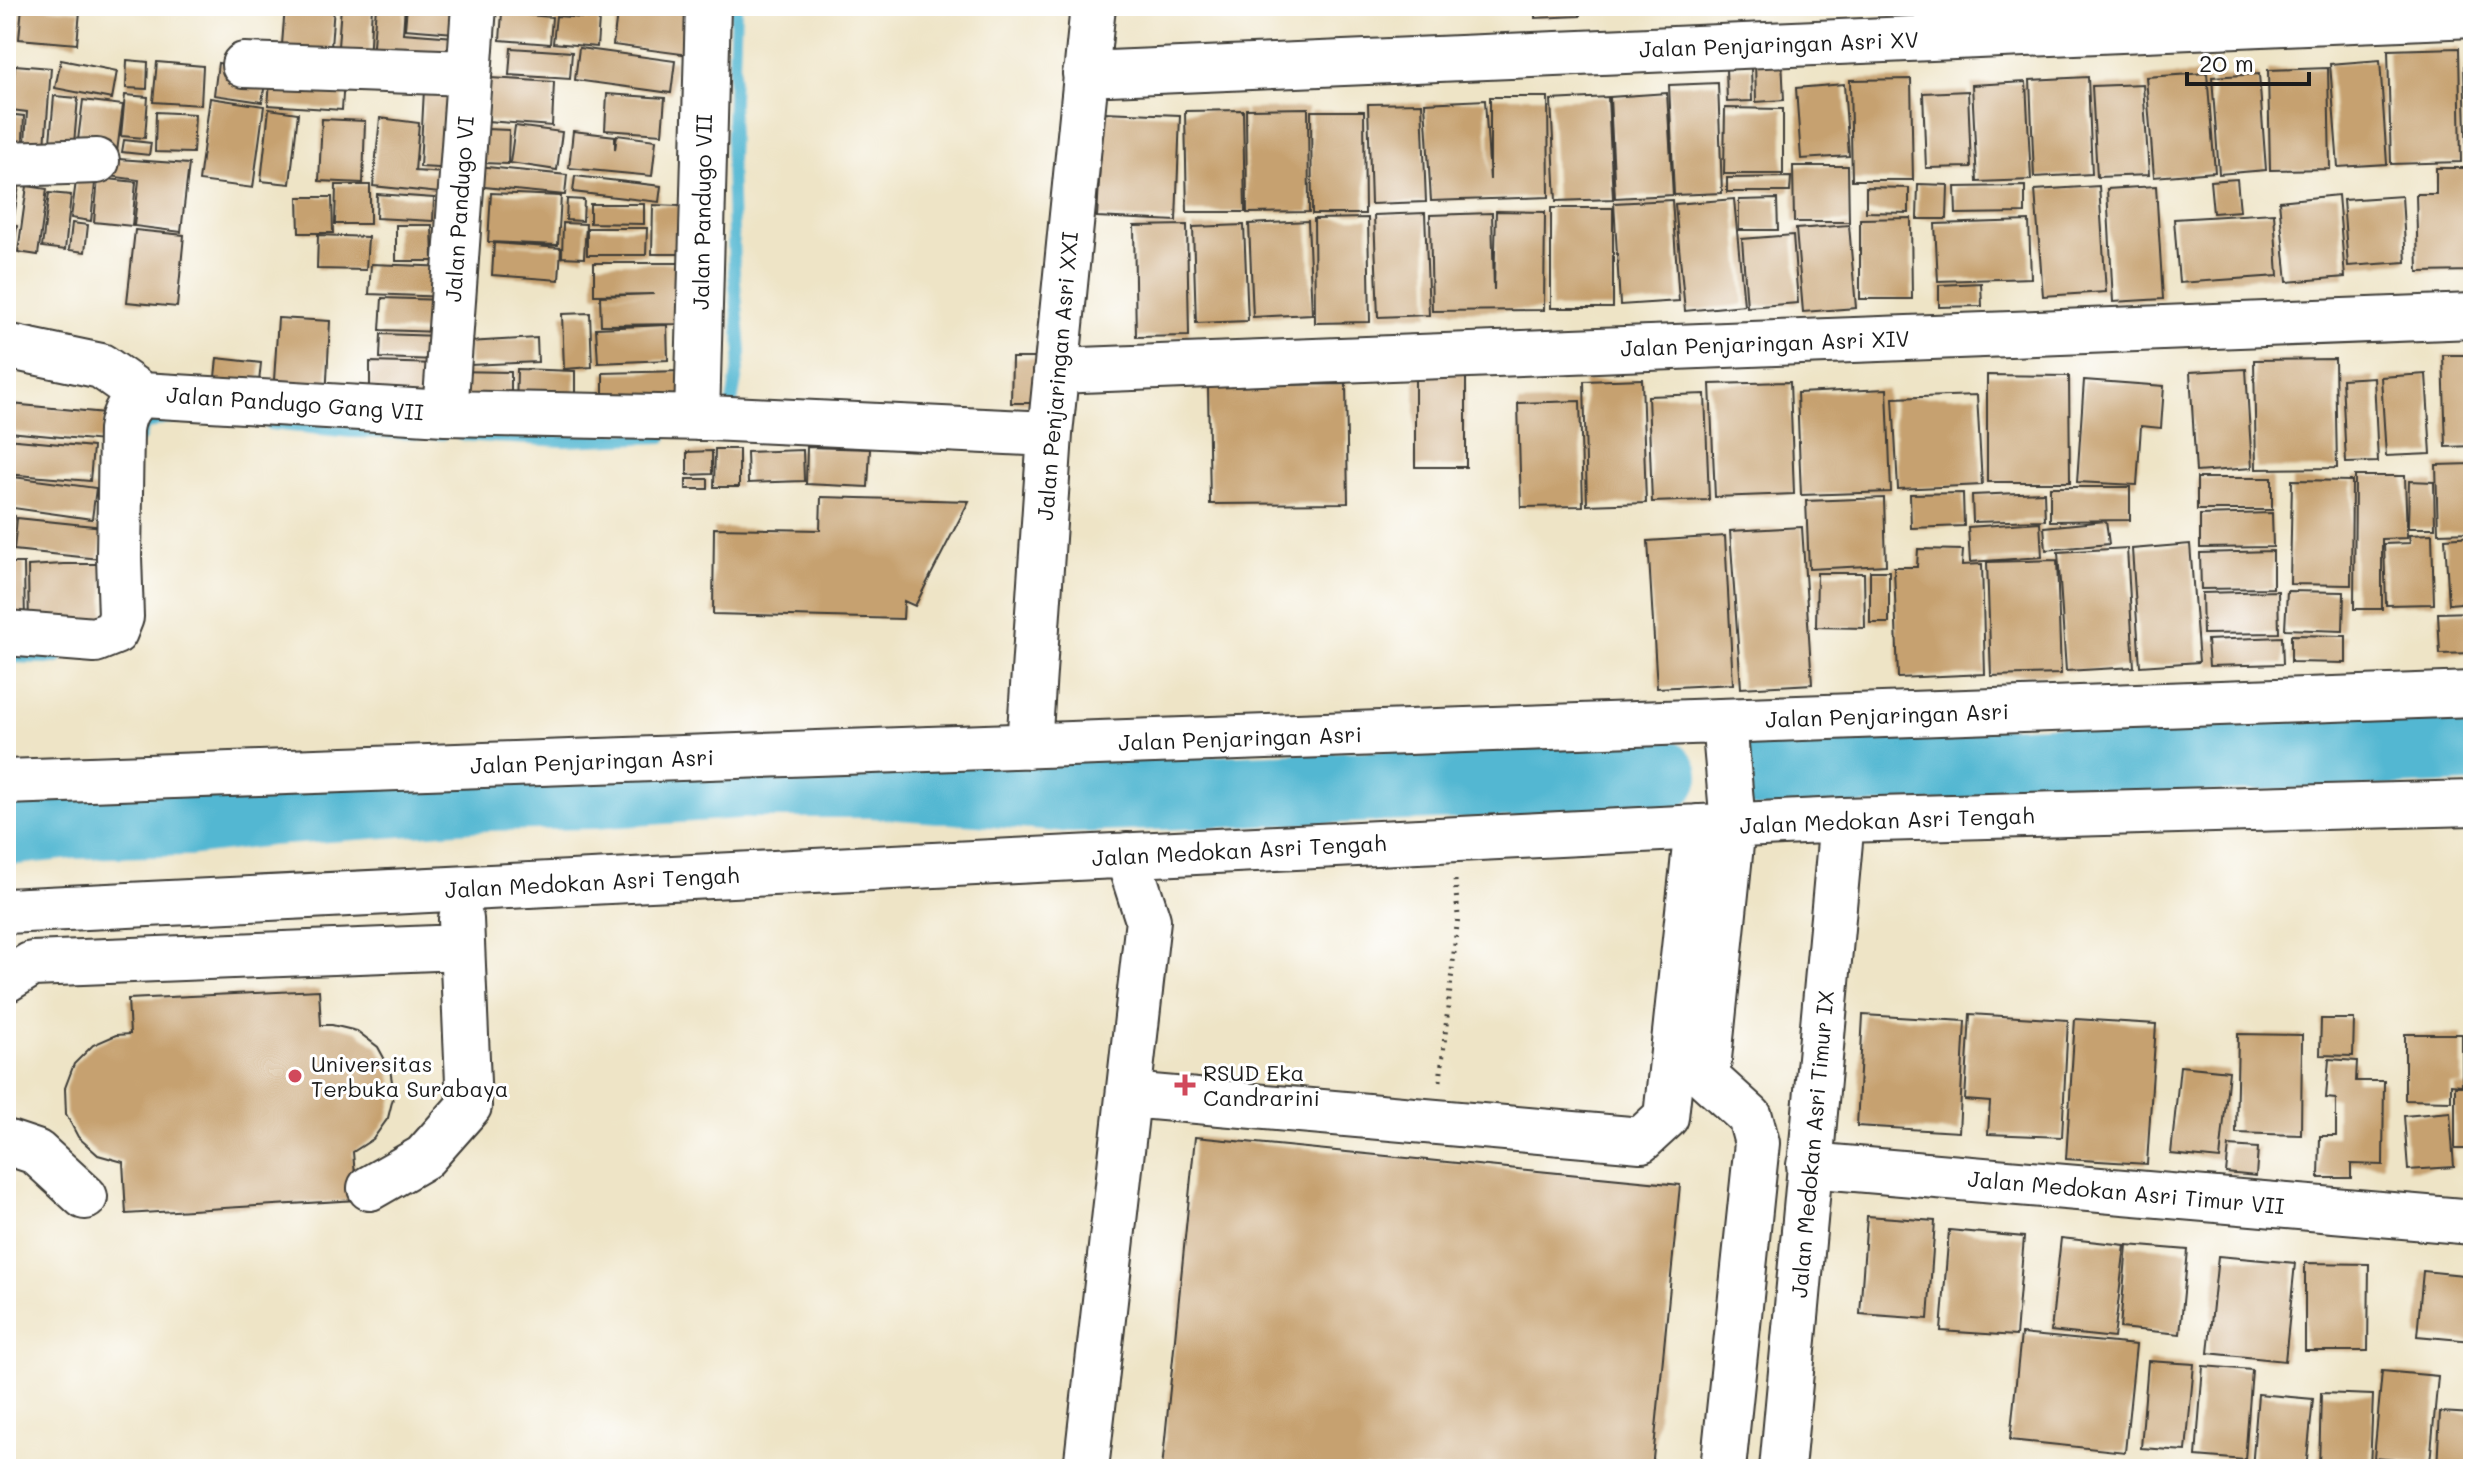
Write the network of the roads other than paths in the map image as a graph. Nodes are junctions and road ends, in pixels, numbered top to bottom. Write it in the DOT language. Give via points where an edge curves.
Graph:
graph roads {
  1 [pos="474,6"];
  2 [pos="708,6"];
  3 [pos="1093,6"];
  4 [pos="2473,15"];
  5 [pos="244,65"];
  6 [pos="469,73"];
  7 [pos="1085,74"];
  8 [pos="97,161"];
  9 [pos="6,164"];
  10 [pos="2473,316"];
  11 [pos="6,346"];
  12 [pos="1056,371"];
  13 [pos="142,395"];
  14 [pos="445,413"];
  15 [pos="715,419"];
  16 [pos="1050,434"];
  17 [pos="6,633"];
  18 [pos="2473,694"];
  19 [pos="1724,721"];
  20 [pos="1029,746"];
  21 [pos="6,782"];
  22 [pos="2473,803"];
  23 [pos="1842,820"];
  24 [pos="1715,826"];
  25 [pos="1127,855"];
  26 [pos="461,888"];
  27 [pos="6,911"];
  28 [pos="461,947"];
  29 [pos="6,980"];
  30 [pos="1688,1076"];
  31 [pos="1129,1095"];
  32 [pos="6,1142"];
  33 [pos="1809,1165"];
  34 [pos="370,1188"];
  35 [pos="85,1197"];
  36 [pos="2463,1220"];
  37 [pos="1086,1469"];
  38 [pos="1723,1469"];
  39 [pos="1782,1469"];
  1 -- 6 [label="street, Jalan Pandugo VI"];
  2 -- 15 [label="street, Jalan Pandugo VII"];
  3 -- 7 [label="street, Jalan Penjaringan Asri XXI"];
  4 -- 7 [label="street, Jalan Penjaringan Asri XV"];
  5 -- 6 [label="street"];
  6 -- 14 [label="street, Jalan Pandugo VI"];
  7 -- 12 [label="street, Jalan Penjaringan Asri XXI"];
  8 -- 9 [label="street"];
  10 -- 12 [label="street, Jalan Penjaringan Asri XIV"];
  11 -- 13 [label="street" via="101,366"];
  12 -- 16 [label="street, Jalan Penjaringan Asri XXI"];
  13 -- 14 [label="street, Jalan Pandugo Gang VII"];
  13 -- 17 [label="street, Jalan Pandugo Gang VII" via="123,414 121,430 121,617 115,632 95,640"];
  14 -- 15 [label="street, Jalan Pandugo Gang VII"];
  15 -- 16 [label="street"];
  16 -- 20 [label="street, Jalan Penjaringan Asri XXI"];
  18 -- 19 [label="street, Jalan Penjaringan Asri"];
  19 -- 20 [label="street, Jalan Penjaringan Asri"];
  19 -- 24 [label="street"];
  20 -- 21 [label="street, Jalan Penjaringan Asri"];
  22 -- 23 [label="street, Jalan Medokan Asri Tengah"];
  23 -- 24 [label="street, Jalan Medokan Asri Tengah"];
  23 -- 33 [label="street, Jalan Medokan Asri Timur IX"];
  24 -- 25 [label="street, Jalan Medokan Asri Tengah"];
  24 -- 30 [label="street"];
  25 -- 26 [label="street, Jalan Medokan Asri Tengah"];
  25 -- 31 [label="street" via="1148,920"];
  26 -- 27 [label="street, Jalan Medokan Asri Tengah"];
  26 -- 28 [label="street"];
  28 -- 29 [label="street" via="32,964"];
  28 -- 34 [label="street" via="469,1106 424,1157"];
  30 -- 31 [label="street" via="1666,1117 1641,1140"];
  30 -- 38 [label="street" via="1750,1117 1757,1143"];
  31 -- 37 [label="street"];
  32 -- 35 [label="street" via="36,1152"];
  33 -- 36 [label="street, Jalan Medokan Asri Timur VII"];
  33 -- 39 [label="street, Jalan Medokan Asri Timur IX"];
}
